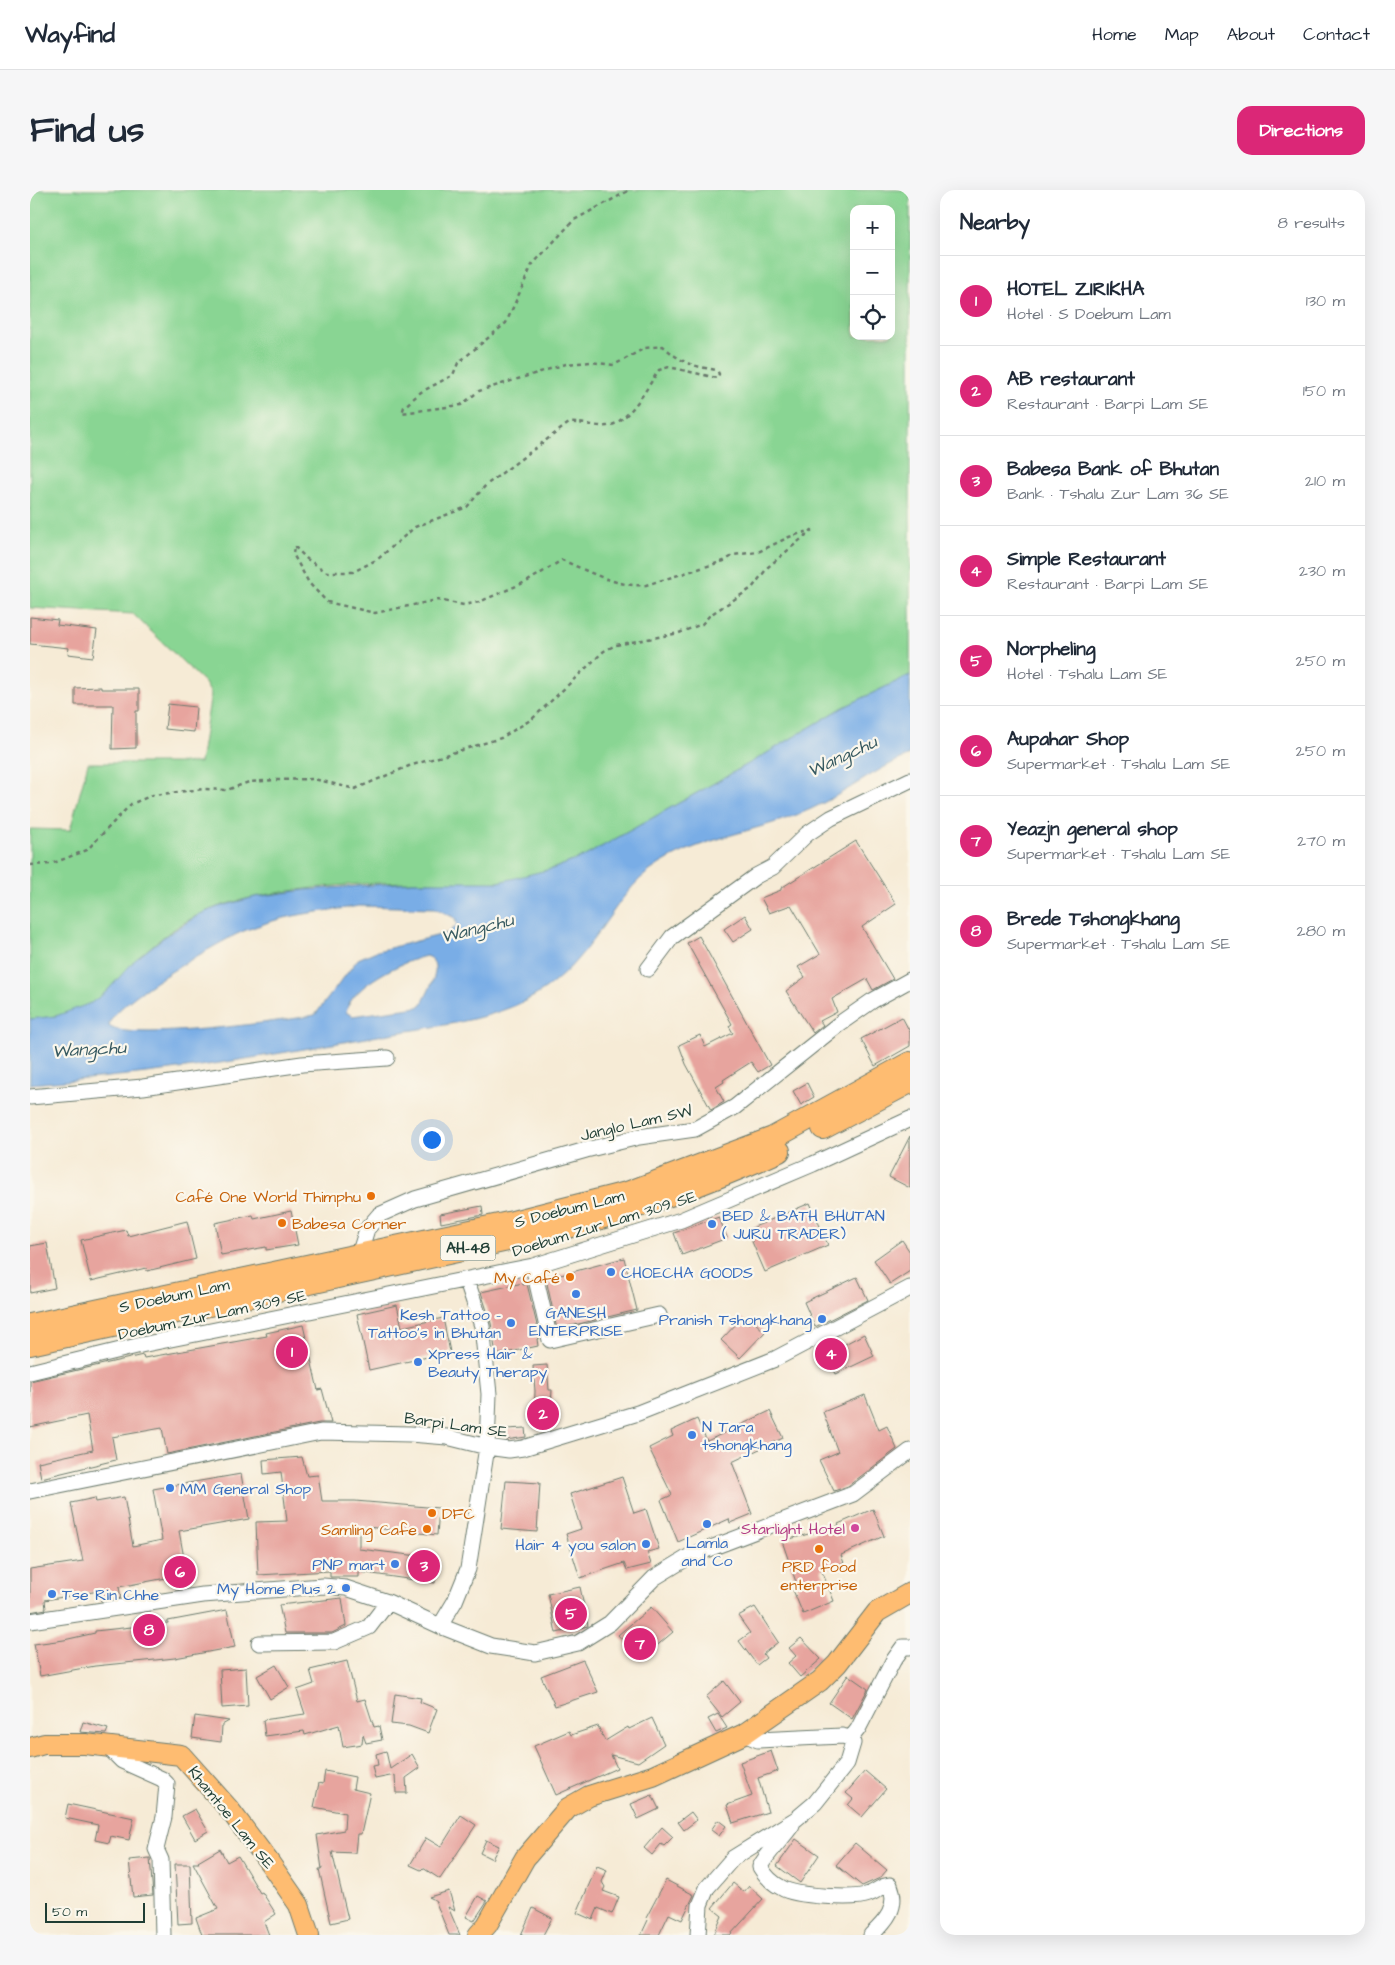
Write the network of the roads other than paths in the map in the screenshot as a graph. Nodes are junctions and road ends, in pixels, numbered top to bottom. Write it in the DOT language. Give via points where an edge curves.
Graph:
graph roads {
  1 [pos="910,780"];
  2 [pos="648,969"];
  3 [pos="910,980"];
  4 [pos="387,1058"];
  5 [pos="910,1064"];
  6 [pos="910,1082"];
  7 [pos="887,1095"];
  8 [pos="30,1097"];
  9 [pos="910,1099"];
  10 [pos="910,1119"];
  11 [pos="359,1255"];
  12 [pos="533,1266"];
  13 [pos="467,1281"];
  14 [pos="910,1288"];
  15 [pos="658,1315"];
  16 [pos="30,1325"];
  17 [pos="30,1344"];
  18 [pos="30,1372"];
  19 [pos="487,1447"];
  20 [pos="910,1451"];
  21 [pos="30,1491"];
  22 [pos="910,1592"];
  23 [pos="388,1602"];
  24 [pos="30,1621"];
  25 [pos="440,1626"];
  26 [pos="259,1643"];
  27 [pos="910,1647"];
  28 [pos="744,1734"];
  29 [pos="851,1738"];
  30 [pos="30,1748"];
  31 [pos="109,1748"];
  32 [pos="796,1819"];
  33 [pos="163,1935"];
  34 [pos="309,1935"];
  35 [pos="478,1935"];
  36 [pos="698,1935"];
  37 [pos="871,1935"];
  1 -- 2 [label="street" via="831,818 806,834 773,867 672,937"];
  3 -- 11 [label="street, Janglo Lam SW" via="839,1024 735,1107 695,1129 639,1137 415,1199 379,1215 367,1229"];
  4 -- 8 [label="street" via="302,1064 143,1087"];
  5 -- 11 [label="highway, S Doebum Lam / AH-48" via="773,1138 627,1193 513,1222"];
  6 -- 7 [label="highway, S Doebum Lam / AH-48"];
  7 -- 9 [label="street"];
  7 -- 17 [label="highway, S Doebum Lam / AH-48" via="733,1172 581,1224"];
  10 -- 12 [label="street, Doebum Zur Lam 309 SE" via="681,1220"];
  11 -- 16 [label="highway, S Doebum Lam / AH-48"];
  12 -- 13 [label="street, Doebum Zur Lam 309 SE"];
  12 -- 15 [label="street" via="550,1340"];
  13 -- 18 [label="street, Doebum Zur Lam 309 SE" via="141,1346"];
  13 -- 19 [label="street" via="482,1326 489,1394"];
  14 -- 19 [label="street, Barpi Lam SE" via="776,1359 681,1398 523,1448"];
  19 -- 21 [label="street, Barpi Lam SE" via="447,1437 321,1432"];
  19 -- 25 [label="street" via="468,1569"];
  20 -- 25 [label="street" via="853,1494 690,1556 654,1578 610,1623 578,1643 535,1653 491,1646"];
  22 -- 28 [label="main road" via="877,1612 820,1681"];
  23 -- 24 [label="street" via="346,1588 323,1586 203,1595"];
  23 -- 25 [label="street"];
  23 -- 26 [label="street" via="369,1628 334,1642"];
  27 -- 29 [label="street" via="903,1647 893,1660"];
  28 -- 29 [label="street" via="758,1740"];
  28 -- 35 [label="main road" via="653,1776 589,1796 568,1808 525,1858"];
  29 -- 32 [label="street" via="853,1743 847,1763 815,1803"];
  30 -- 31 [label="main road, Khamtoe Lam SE" via="44,1744 85,1744"];
  31 -- 33 [label="street" via="122,1761 167,1784 164,1818 156,1849 160,1860"];
  31 -- 34 [label="main road, Khamtoe Lam SE" via="180,1755 194,1767 230,1809 299,1905"];
  32 -- 36 [label="street" via="732,1858 707,1888 700,1905"];
  32 -- 37 [label="street" via="781,1842 763,1860 760,1867 766,1877 790,1892 832,1897 869,1895 881,1886 890,1885 894,1902 888,1920"];
}
